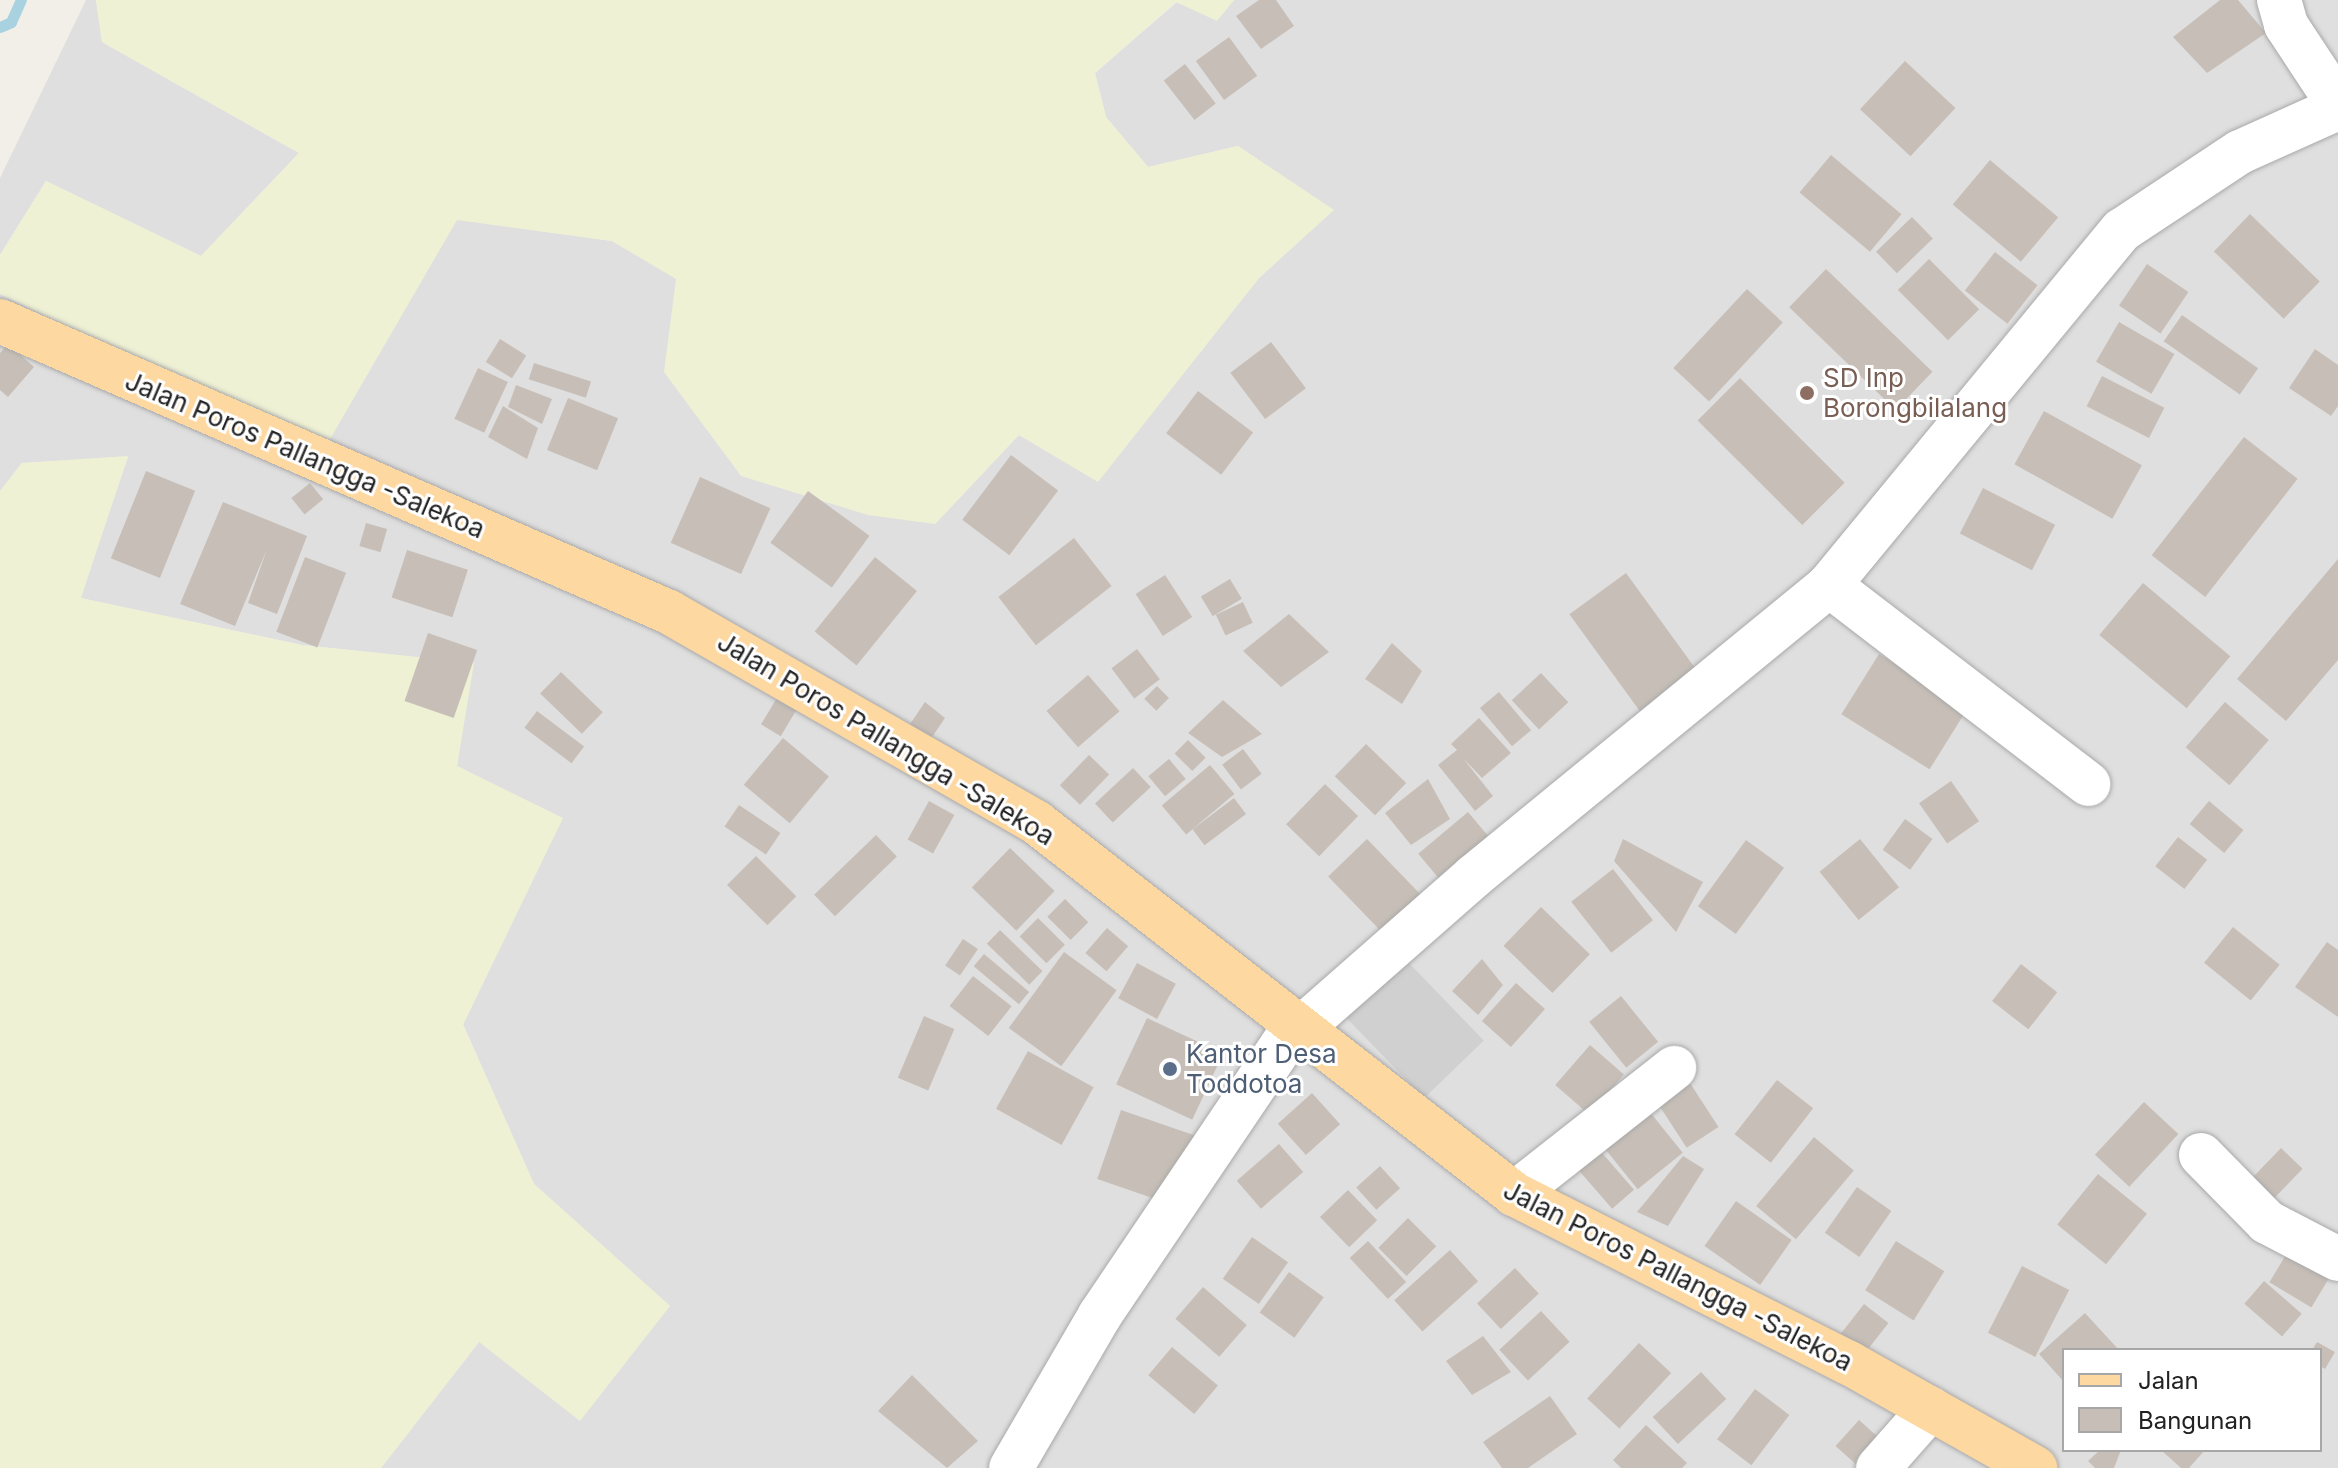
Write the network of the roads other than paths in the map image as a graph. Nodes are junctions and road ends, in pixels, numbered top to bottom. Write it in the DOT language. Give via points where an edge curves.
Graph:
graph roads {
  1 [pos="2279,0"];
  2 [pos="2338,106"];
  3 [pos="0,321"];
  4 [pos="1829,585"];
  5 [pos="2088,784"];
  6 [pos="1297,1031"];
  7 [pos="1674,1068"];
  8 [pos="2201,1155"];
  9 [pos="1514,1194"];
  10 [pos="2338,1259"];
  11 [pos="1930,1409"];
  12 [pos="1011,1468"];
  13 [pos="1878,1468"];
  14 [pos="2035,1468"];
  1 -- 2 [label="street" via="2286,25"];
  2 -- 4 [label="street" via="2240,152 2122,230"];
  3 -- 6 [label="main road, Jalan Poros Pallangga -Salekoa" via="669,612 1037,823"];
  4 -- 5 [label="street"];
  4 -- 6 [label="street" via="1474,876"];
  6 -- 9 [label="main road, Jalan Poros Pallangga -Salekoa"];
  6 -- 12 [label="street" via="1283,1044 1100,1315"];
  7 -- 9 [label="street"];
  8 -- 10 [label="street" via="2267,1222"];
  9 -- 11 [label="main road, Jalan Poros Pallangga -Salekoa"];
  11 -- 13 [label="street"];
  11 -- 14 [label="main road, Jalan Poros Pallangga -Salekoa"];
}
